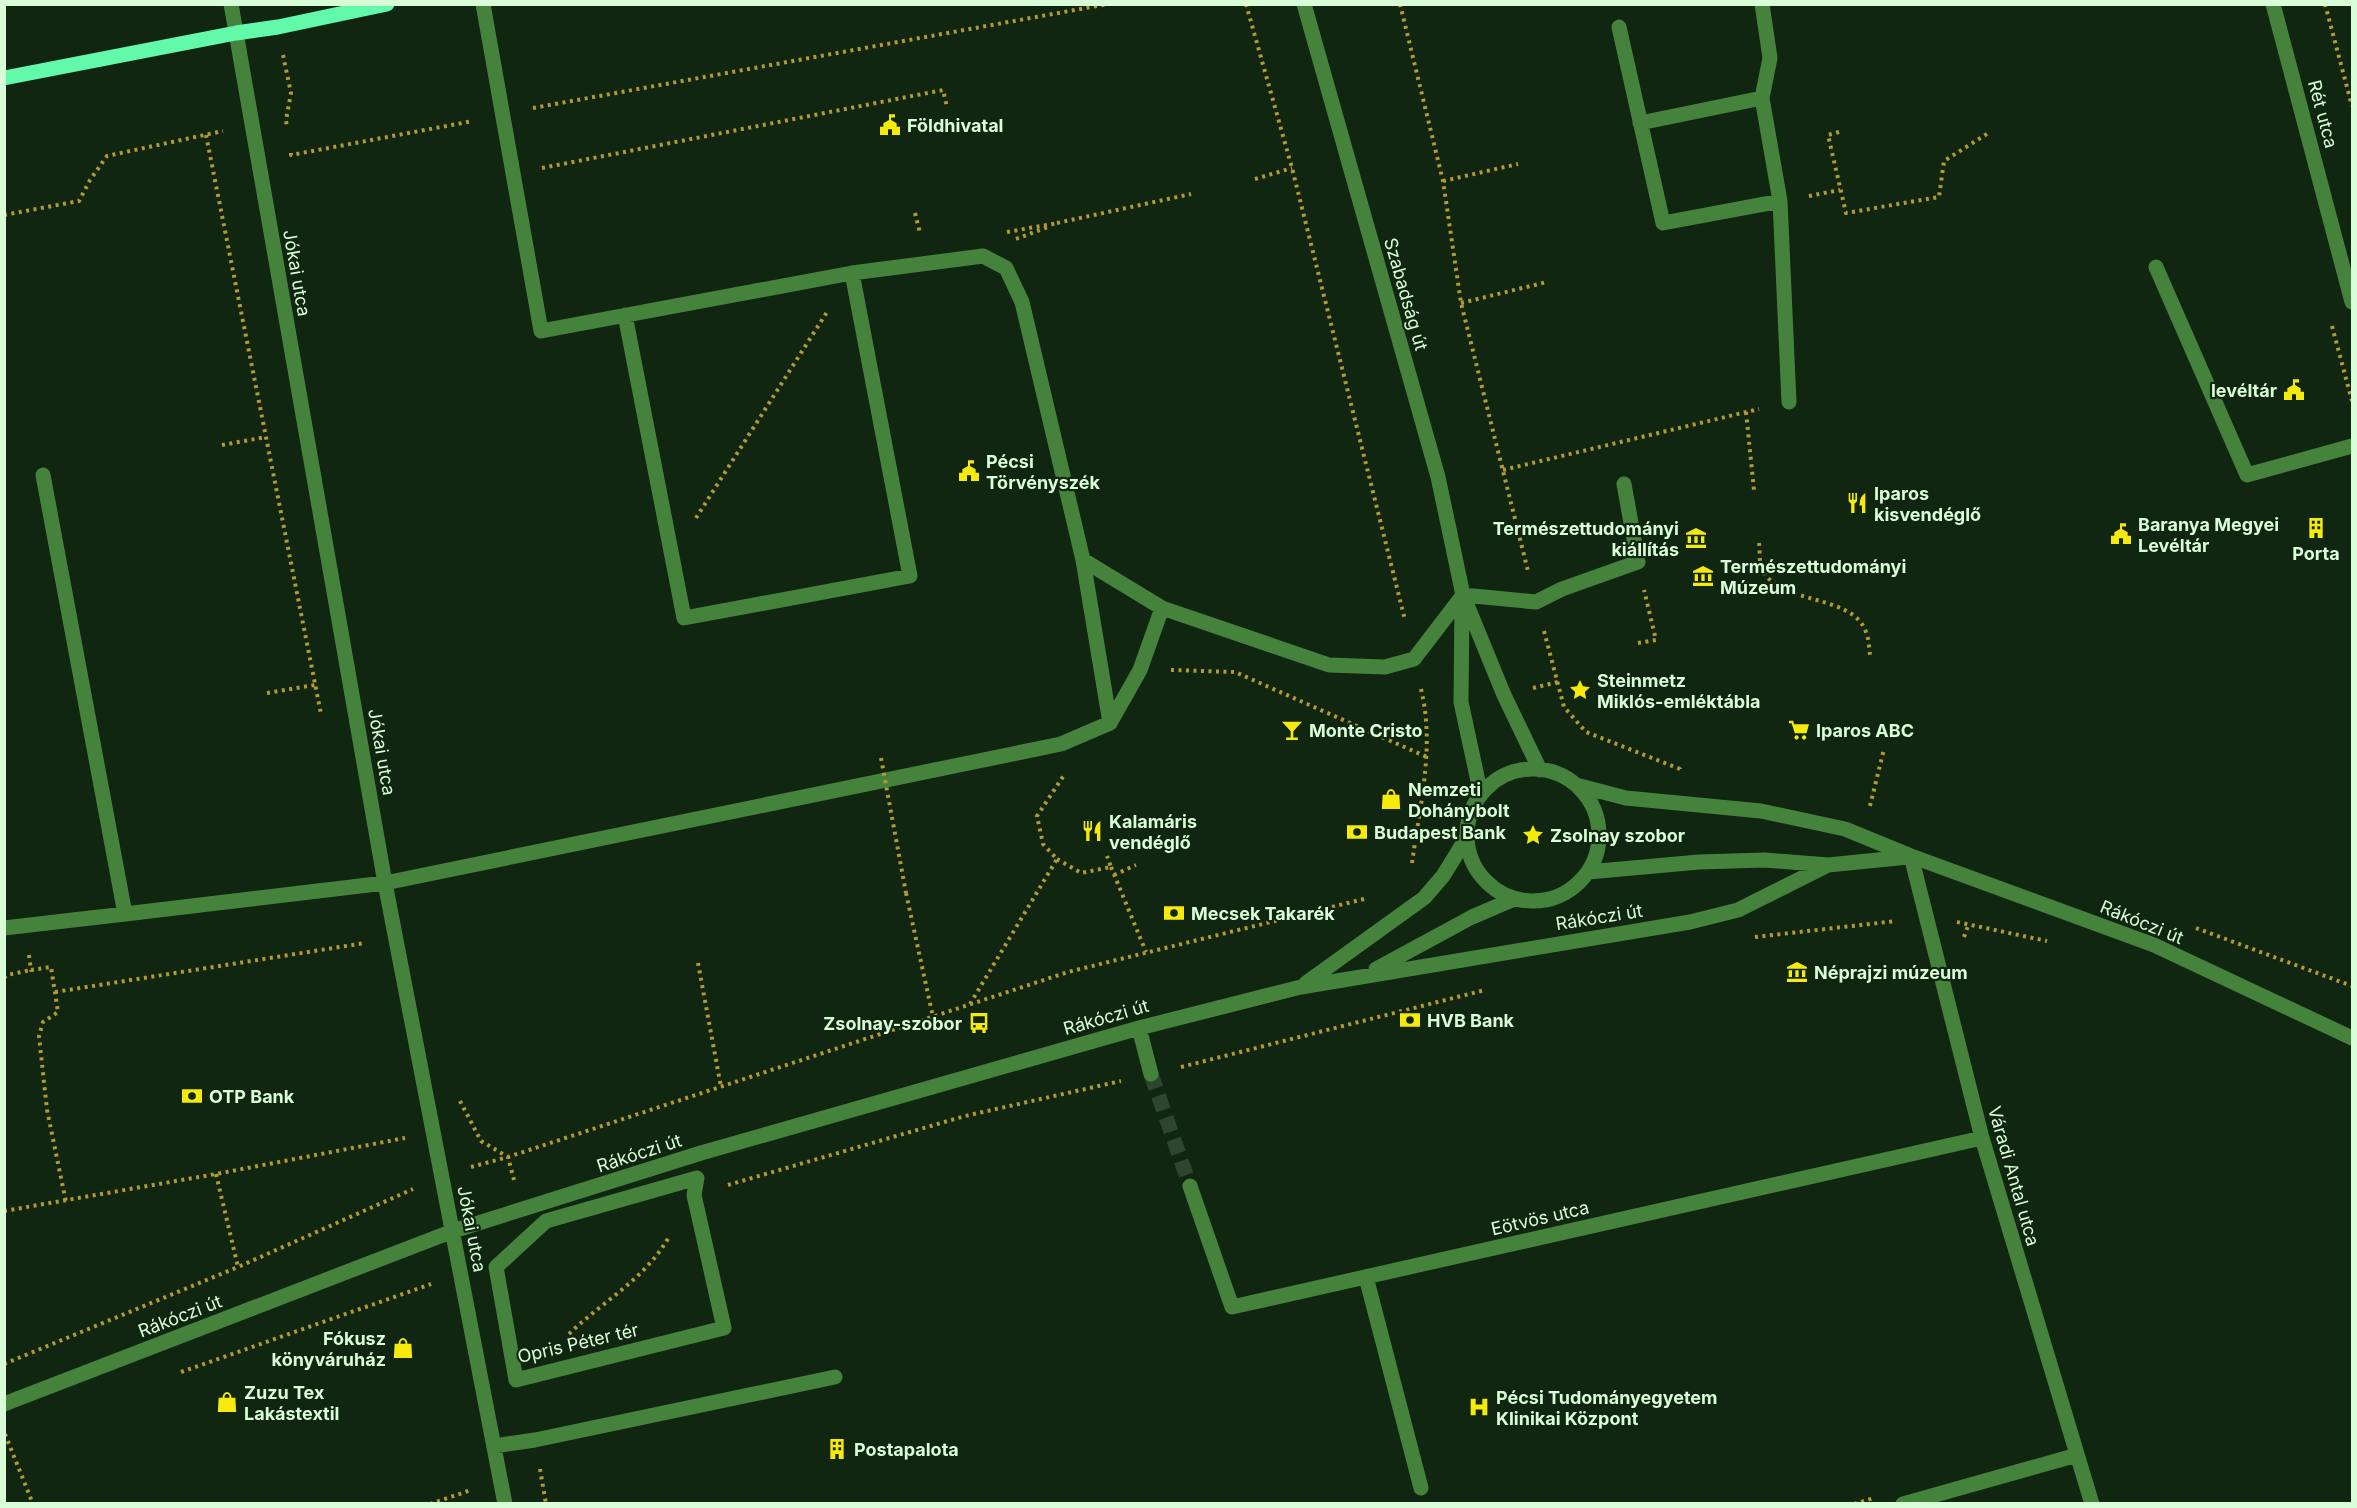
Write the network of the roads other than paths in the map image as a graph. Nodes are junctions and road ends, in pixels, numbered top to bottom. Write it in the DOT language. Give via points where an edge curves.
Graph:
graph roads {
  1 [pos="231,4"];
  2 [pos="387,4"];
  3 [pos="483,4"];
  4 [pos="1304,4"];
  5 [pos="1762,4"];
  6 [pos="2273,4"];
  7 [pos="1619,27"];
  8 [pos="236,33"];
  9 [pos="4,78"];
  10 [pos="1762,98"];
  11 [pos="1640,123"];
  12 [pos="1780,201"];
  13 [pos="2156,267"];
  14 [pos="852,273"];
  15 [pos="2352,297"];
  16 [pos="626,315"];
  17 [pos="1789,402"];
  18 [pos="2352,446"];
  19 [pos="43,475"];
  20 [pos="1624,484"];
  21 [pos="1083,560"];
  22 [pos="1462,595"];
  23 [pos="1162,608"];
  24 [pos="1110,723"];
  25 [pos="1540,770"];
  26 [pos="1576,785"];
  27 [pos="1481,795"];
  28 [pos="1467,837"];
  29 [pos="1911,856"];
  30 [pos="1828,865"];
  31 [pos="1588,873"];
  32 [pos="385,883"];
  33 [pos="1515,899"];
  34 [pos="125,914"];
  35 [pos="4,928"];
  36 [pos="1365,975"];
  37 [pos="1301,987"];
  38 [pos="1139,1028"];
  39 [pos="2352,1038"];
  40 [pos="1151,1074"];
  41 [pos="1982,1138"];
  42 [pos="1190,1186"];
  43 [pos="694,1195"];
  44 [pos="453,1231"];
  45 [pos="1366,1277"];
  46 [pos="835,1377"];
  47 [pos="4,1404"];
  48 [pos="494,1446"];
  49 [pos="2077,1455"];
  50 [pos="1421,1488"];
  51 [pos="505,1503"];
  52 [pos="1903,1503"];
  53 [pos="2092,1503"];
  1 -- 8 [label="street, Jókai utca"];
  2 -- 8 [label="main road"];
  3 -- 16 [label="street" via="540,331"];
  4 -- 22 [label="street, Szabadság út" via="1438,477"];
  5 -- 10 [label="street" via="1770,58"];
  6 -- 15 [label="street, Rét utca"];
  7 -- 11 [label="street"];
  8 -- 9 [label="main road"];
  8 -- 32 [label="street, Jókai utca"];
  10 -- 11 [label="street"];
  10 -- 12 [label="street"];
  11 -- 12 [label="street" via="1663,223"];
  12 -- 17 [label="street"];
  13 -- 18 [label="street" via="2247,474"];
  14 -- 16 [label="street"];
  14 -- 16 [label="street" via="910,576 684,618"];
  14 -- 21 [label="street" via="983,256 1006,268 1022,302"];
  19 -- 34 [label="street"];
  20 -- 22 [label="street" via="1638,562 1536,602"];
  21 -- 23 [label="street"];
  21 -- 24 [label="street"];
  22 -- 23 [label="street" via="1414,659 1385,667 1329,665"];
  22 -- 25 [label="street, Szabadság út"];
  22 -- 27 [label="street, Szabadság út" via="1461,702"];
  23 -- 24 [label="street" via="1140,670"];
  24 -- 32 [label="street" via="1061,744"];
  25 -- 26 [label="street" via="1559,774"];
  25 -- 27 [label="street" via="1507,776"];
  26 -- 29 [label="street, Rákóczi út" via="1626,798 1761,811 1845,829"];
  26 -- 31 [label="street" via="1593,808 1598,827 1596,855"];
  27 -- 28 [label="street" via="1470,815"];
  28 -- 33 [label="street" via="1473,864 1483,878"];
  28 -- 37 [label="street, Rákóczi út" via="1424,898"];
  29 -- 30 [label="street, Rákóczi út"];
  29 -- 39 [label="street, Rákóczi út" via="2154,945"];
  29 -- 41 [label="street, Váradi Antal utca"];
  30 -- 31 [label="street, Rákóczi út" via="1699,862"];
  30 -- 36 [label="street, Rákóczi út" via="1738,910 1690,922"];
  31 -- 33 [label="street" via="1556,897"];
  32 -- 34 [label="street"];
  32 -- 44 [label="street, Jókai utca"];
  33 -- 36 [label="street, Rákóczi út" via="1472,917"];
  34 -- 35 [label="street"];
  36 -- 37 [label="street, Rákóczi út"];
  37 -- 38 [label="street, Rákóczi út"];
  38 -- 40 [label="street"];
  38 -- 44 [label="street, Rákóczi út" via="700,1154"];
  41 -- 45 [label="street, Eötvös utca"];
  41 -- 49 [label="street, Váradi Antal utca"];
  42 -- 45 [label="street, Eötvös utca" via="1232,1307"];
  43 -- 43 [label="street, Opris Péter tér" via="697,1179 546,1221 496,1267 516,1380 724,1328"];
  44 -- 47 [label="street, Rákóczi út"];
  44 -- 48 [label="street, Jókai utca"];
  45 -- 50 [label="street"];
  46 -- 48 [label="street"];
  48 -- 51 [label="street, Jókai utca"];
  49 -- 52 [label="street"];
  49 -- 53 [label="street, Váradi Antal utca"];
}
